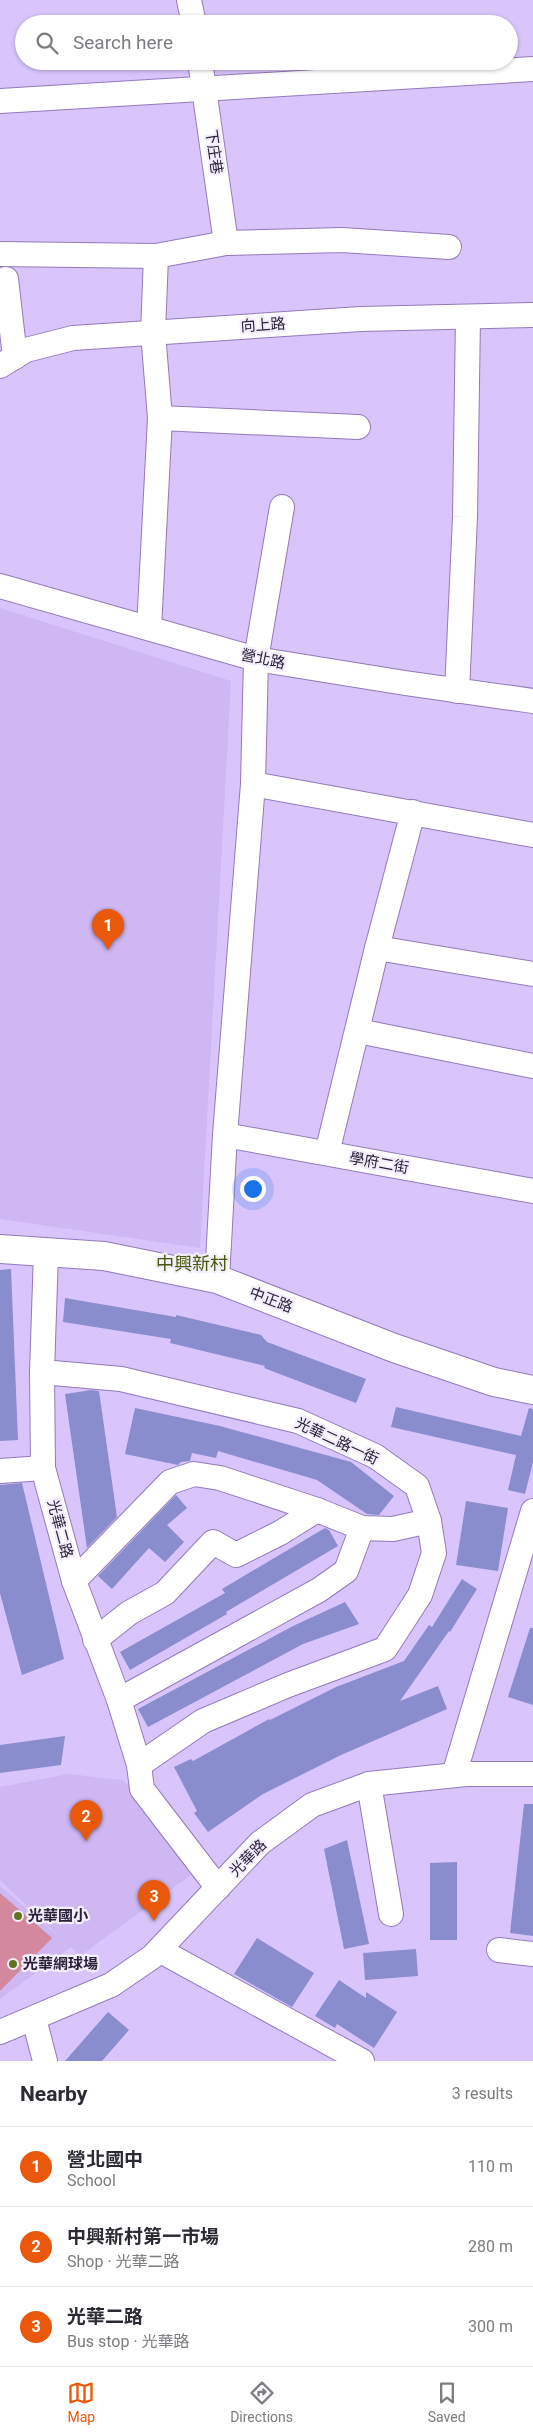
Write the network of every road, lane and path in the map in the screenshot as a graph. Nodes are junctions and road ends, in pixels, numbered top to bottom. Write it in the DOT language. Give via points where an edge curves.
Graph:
graph roads {
  1 [pos="189,0"];
  2 [pos="192,15"];
  3 [pos="533,69"];
  4 [pos="202,70"];
  5 [pos="517,70"];
  6 [pos="518,70"];
  7 [pos="206,90"];
  8 [pos="0,101"];
  9 [pos="226,243"];
  10 [pos="449,247"];
  11 [pos="0,254"];
  12 [pos="156,256"];
  13 [pos="6,279"];
  14 [pos="533,315"];
  15 [pos="468,317"];
  16 [pos="153,333"];
  17 [pos="8,361"];
  18 [pos="160,418"];
  19 [pos="358,427"];
  20 [pos="282,507"];
  21 [pos="0,586"];
  22 [pos="149,628"];
  23 [pos="256,659"];
  24 [pos="458,690"];
  25 [pos="533,700"];
  26 [pos="253,784"];
  27 [pos="412,812"];
  28 [pos="533,835"];
  29 [pos="377,948"];
  30 [pos="533,974"];
  31 [pos="358,1031"];
  32 [pos="533,1066"];
  33 [pos="225,1135"];
  34 [pos="327,1154"];
  35 [pos="533,1191"];
  36 [pos="0,1249"];
  37 [pos="46,1253"];
  38 [pos="217,1279"];
  39 [pos="42,1372"];
  40 [pos="533,1390"];
  41 [pos="43,1468"];
  42 [pos="0,1472"];
  43 [pos="317,1510"];
  44 [pos="533,1511"];
  45 [pos="429,1521"];
  46 [pos="362,1528"];
  47 [pos="74,1581"];
  48 [pos="95,1640"];
  49 [pos="119,1700"];
  50 [pos="138,1765"];
  51 [pos="533,1774"];
  52 [pos="454,1775"];
  53 [pos="369,1784"];
  54 [pos="218,1888"];
  55 [pos="391,1914"];
  56 [pos="159,1950"];
  57 [pos="499,1950"];
  58 [pos="533,1954"];
  59 [pos="34,2020"];
  60 [pos="0,2032"];
  61 [pos="45,2061"];
  62 [pos="362,2061"];
  1 -- 2 [label="street"];
  3 -- 6 [label="street"];
  4 -- 7 [label="street, 下庄巷"];
  5 -- 7 [label="street"];
  7 -- 8 [label="street"];
  7 -- 9 [label="street, 下庄巷"];
  9 -- 10 [label="street" via="342,240"];
  9 -- 12 [label="street"];
  11 -- 12 [label="street"];
  12 -- 16 [label="street"];
  13 -- 17 [label="street"];
  14 -- 15 [label="street, 向上路"];
  15 -- 16 [label="street, 向上路" via="361,319"];
  15 -- 24 [label="street"];
  16 -- 17 [label="street, 向上路" via="73,338 26,350"];
  16 -- 18 [label="street"];
  18 -- 19 [label="street"];
  18 -- 22 [label="street"];
  20 -- 23 [label="street"];
  21 -- 22 [label="street, 營北路"];
  22 -- 23 [label="street, 營北路"];
  23 -- 24 [label="street, 營北路"];
  23 -- 26 [label="street"];
  24 -- 25 [label="street, 營北路"];
  26 -- 27 [label="street"];
  26 -- 33 [label="street"];
  27 -- 28 [label="street"];
  27 -- 29 [label="street"];
  29 -- 30 [label="street"];
  29 -- 31 [label="street"];
  31 -- 32 [label="street"];
  31 -- 34 [label="street"];
  33 -- 34 [label="street, 學府二街"];
  33 -- 38 [label="street"];
  34 -- 35 [label="street, 學府二街"];
  36 -- 37 [label="main road, 中正路"];
  37 -- 38 [label="main road, 中正路" via="104,1256"];
  37 -- 39 [label="street, 光華二路"];
  38 -- 40 [label="main road, 中正路" via="394,1348 494,1382"];
  39 -- 41 [label="street, 光華二路"];
  39 -- 45 [label="street, 光華二路一街" via="121,1379 298,1421 375,1456 417,1486"];
  41 -- 42 [label="street"];
  41 -- 47 [label="street, 光華二路"];
  43 -- 46 [label="street"];
  43 -- 47 [label="street" via="220,1478 194,1474 170,1482"];
  43 -- 48 [label="street" via="236,1555 213,1542 165,1593 129,1614"];
  44 -- 52 [label="street"];
  45 -- 46 [label="street" via="393,1529"];
  45 -- 50 [label="street, 光華二路一街" via="434,1552 432,1561 420,1595 385,1649 203,1721"];
  46 -- 49 [label="street" via="346,1571 318,1590"];
  47 -- 48 [label="street, 光華二路"];
  48 -- 49 [label="street, 光華二路"];
  49 -- 50 [label="street, 光華二路"];
  50 -- 54 [label="street, 光華二路" via="142,1789"];
  51 -- 52 [label="street, 光華路"];
  52 -- 53 [label="street, 光華路"];
  53 -- 54 [label="street, 光華路" via="312,1805 260,1843"];
  53 -- 55 [label="street"];
  54 -- 56 [label="street, 光華路"];
  56 -- 59 [label="street, 光華路" via="111,1985"];
  56 -- 62 [label="street"];
  57 -- 58 [label="street"];
  59 -- 60 [label="street, 光華路"];
  59 -- 61 [label="street"];
}
